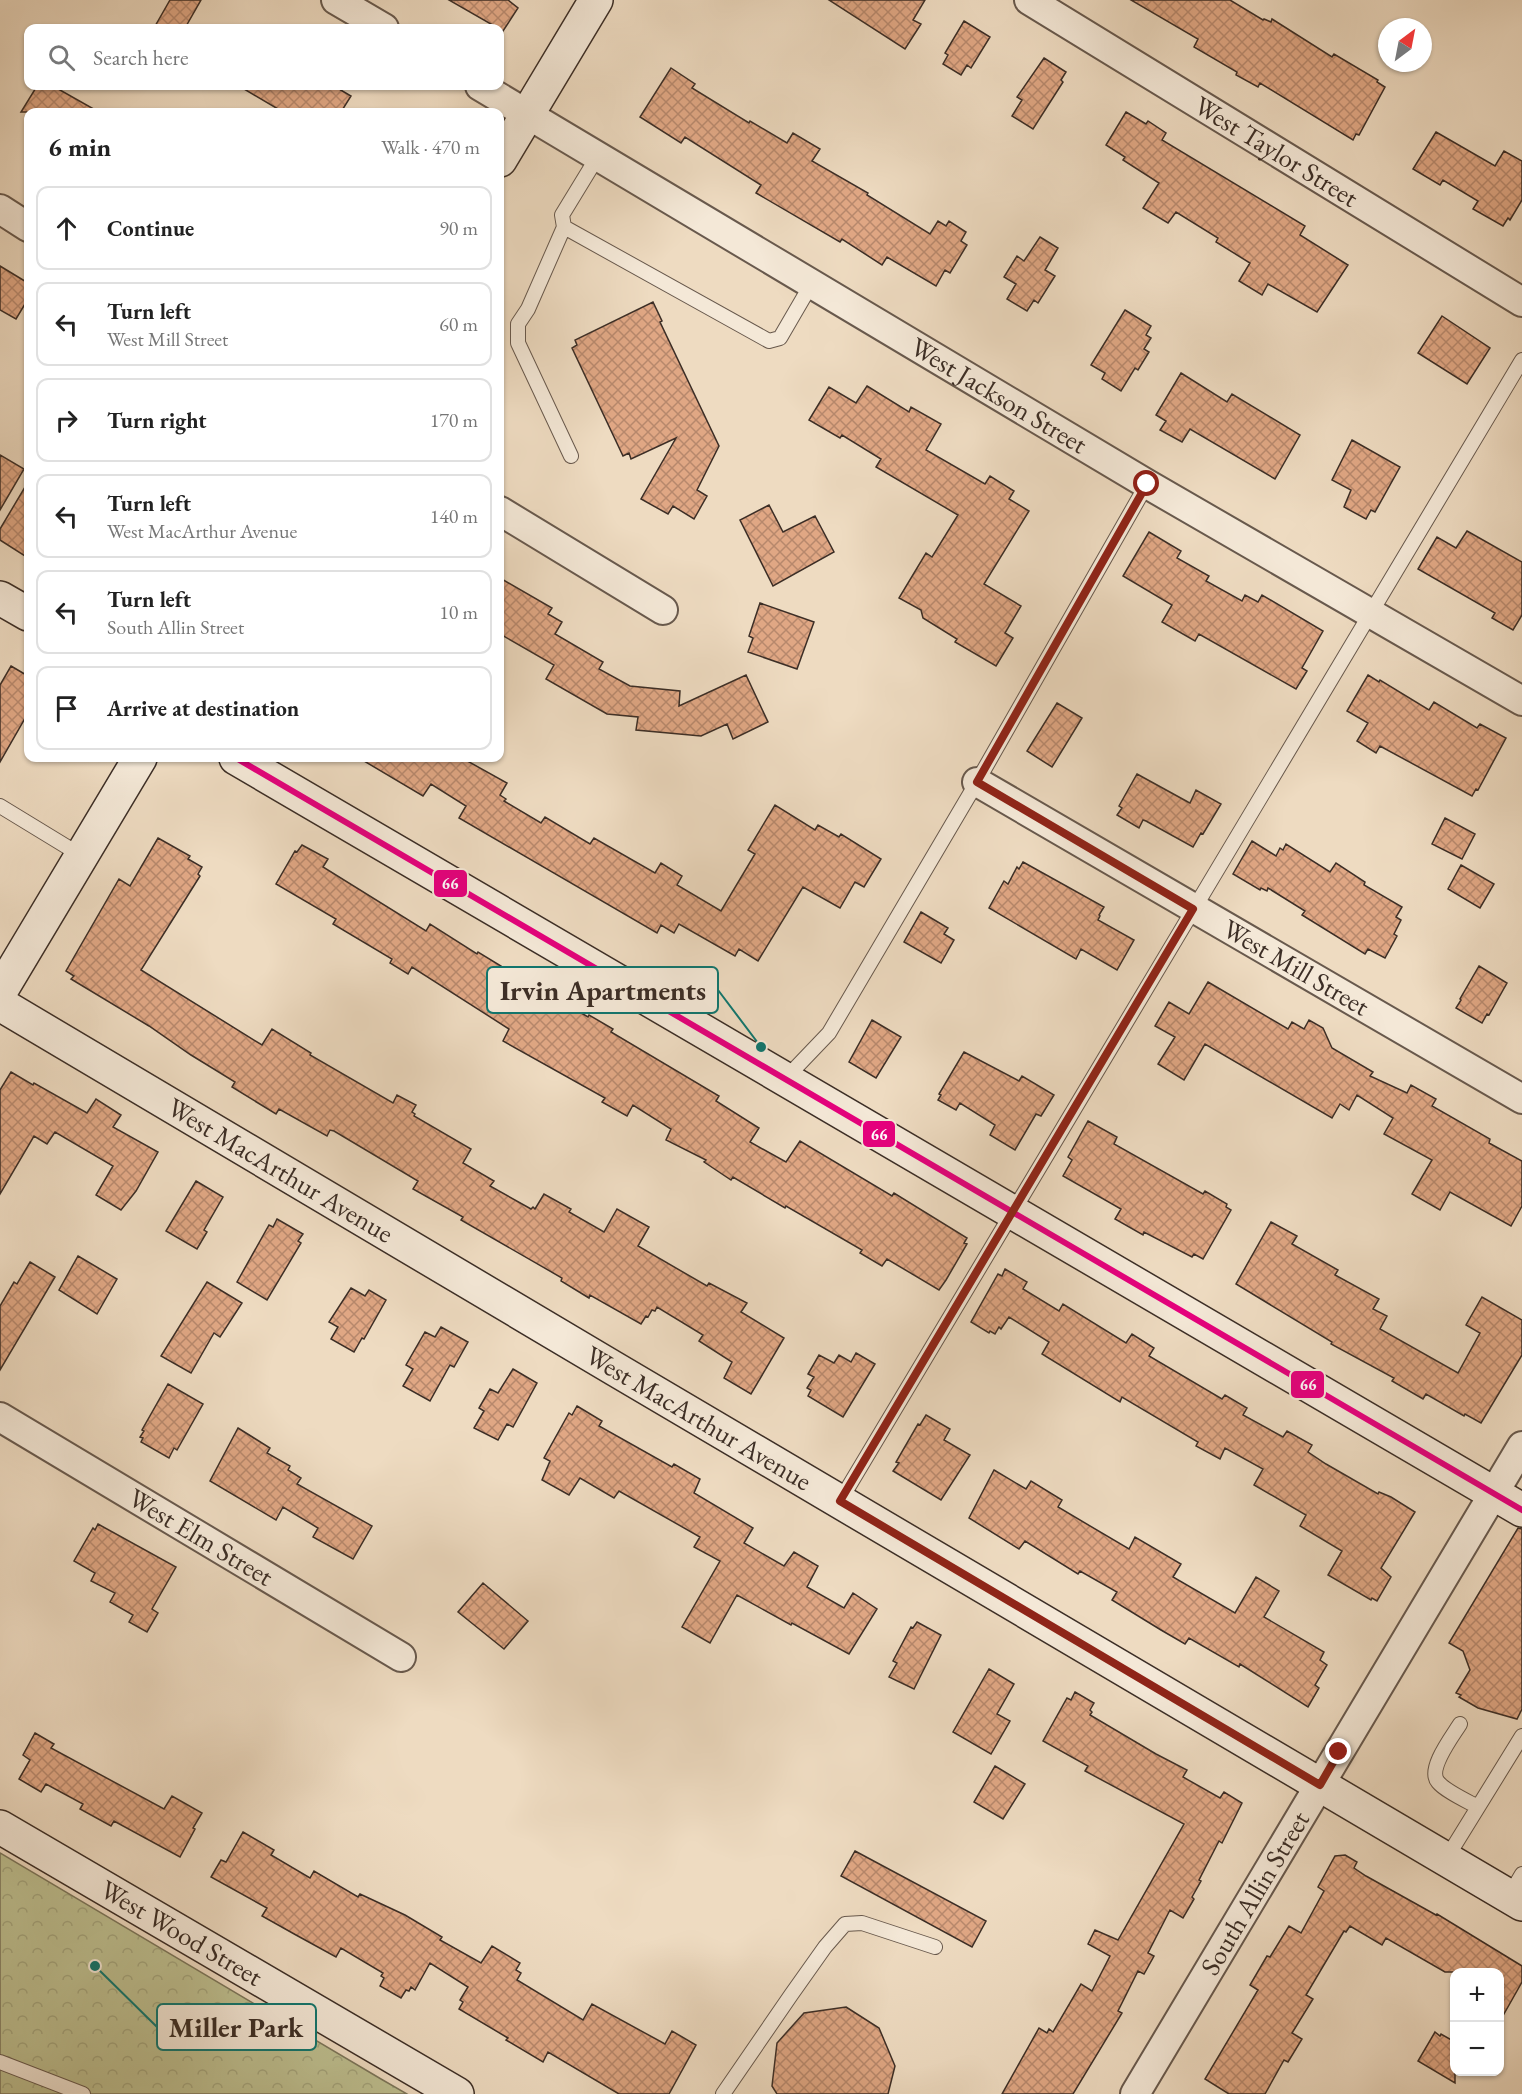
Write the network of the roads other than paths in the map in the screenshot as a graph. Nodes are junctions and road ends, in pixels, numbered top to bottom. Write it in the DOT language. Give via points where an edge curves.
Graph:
graph roads {
  1 [pos="336,0"];
  2 [pos="596,0"];
  3 [pos="1029,0"];
  4 [pos="377,24"];
  5 [pos="487,90"];
  6 [pos="527,113"];
  7 [pos="504,153"];
  8 [pos="598,156"];
  9 [pos="0,209"];
  10 [pos="24,224"];
  11 [pos="564,227"];
  12 [pos="812,283"];
  13 [pos="1522,302"];
  14 [pos="1522,360"];
  15 [pos="571,456"];
  16 [pos="1147,484"];
  17 [pos="504,513"];
  18 [pos="0,598"];
  19 [pos="663,610"];
  20 [pos="24,612"];
  21 [pos="1370,613"];
  22 [pos="1522,701"];
  23 [pos="138,762"];
  24 [pos="243,762"];
  25 [pos="977,782"];
  26 [pos="0,806"];
  27 [pos="82,856"];
  28 [pos="1193,909"];
  29 [pos="0,992"];
  30 [pos="0,1004"];
  31 [pos="785,1078"];
  32 [pos="1522,1100"];
  33 [pos="1012,1212"];
  34 [pos="0,1417"];
  35 [pos="1522,1446"];
  36 [pos="1494,1493"];
  37 [pos="840,1501"];
  38 [pos="1522,1509"];
  39 [pos="401,1657"];
  40 [pos="1460,1724"];
  41 [pos="1522,1736"];
  42 [pos="1320,1785"];
  43 [pos="1478,1807"];
  44 [pos="0,1827"];
  45 [pos="1445,1859"];
  46 [pos="1518,1892"];
  47 [pos="935,1947"];
  48 [pos="0,2062"];
  49 [pos="82,2094"];
  50 [pos="457,2094"];
  51 [pos="723,2094"];
  52 [pos="1135,2094"];
  1 -- 4 [label="street"];
  2 -- 6 [label="main road"];
  3 -- 13 [label="street, West Taylor Street"];
  5 -- 6 [label="street, West Jackson Street"];
  6 -- 7 [label="main road"];
  6 -- 8 [label="street, West Jackson Street"];
  8 -- 11 [label="lane" via="562,215"];
  8 -- 12 [label="street, West Jackson Street"];
  9 -- 10 [label="street"];
  11 -- 12 [label="lane" via="769,341 780,338"];
  11 -- 15 [label="lane" via="518,324 518,343"];
  12 -- 16 [label="street, West Jackson Street"];
  14 -- 21 [label="lane"];
  16 -- 21 [label="street, West Jackson Street"];
  16 -- 25 [label="lane"];
  17 -- 19 [label="street"];
  18 -- 20 [label="main road"];
  21 -- 22 [label="street, West Jackson Street"];
  21 -- 28 [label="lane"];
  23 -- 27 [label="main road"];
  24 -- 31 [label="main road"];
  25 -- 28 [label="street, West Mill Street"];
  25 -- 31 [label="lane" via="829,1033"];
  26 -- 27 [label="lane"];
  27 -- 29 [label="main road"];
  28 -- 32 [label="street, West Mill Street"];
  28 -- 33 [label="lane"];
  30 -- 37 [label="main road, West MacArthur Avenue"];
  31 -- 33 [label="main road"];
  33 -- 36 [label="main road"];
  33 -- 37 [label="lane"];
  34 -- 39 [label="street, West Elm Street"];
  35 -- 36 [label="street, South Allin Street"];
  36 -- 38 [label="main road"];
  36 -- 42 [label="street, South Allin Street"];
  37 -- 42 [label="main road, West MacArthur Avenue"];
  40 -- 43 [label="lane" via="1435,1767 1435,1776 1438,1784"];
  41 -- 43 [label="lane"];
  42 -- 45 [label="main road, West MacArthur Avenue"];
  42 -- 52 [label="street, South Allin Street"];
  43 -- 45 [label="lane"];
  44 -- 50 [label="main road, West Wood Street" via="427,2082"];
  45 -- 46 [label="main road, West MacArthur Avenue"];
  47 -- 51 [label="lane" via="862,1923 845,1924"];
  48 -- 49 [label="lane"];
}
